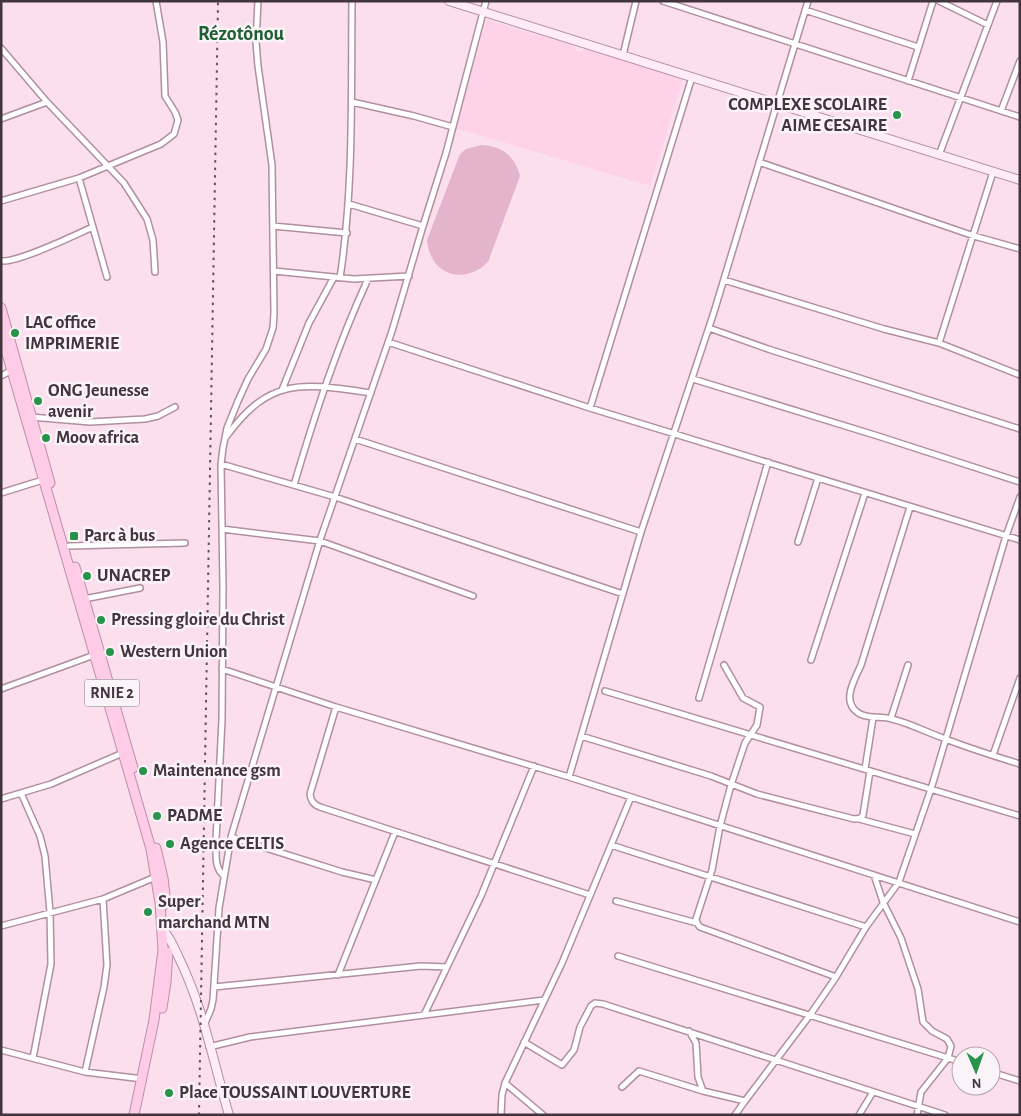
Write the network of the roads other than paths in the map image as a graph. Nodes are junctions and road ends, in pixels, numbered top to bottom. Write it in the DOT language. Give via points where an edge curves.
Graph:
graph roads {
  1 [pos="156,1"];
  2 [pos="258,1"];
  3 [pos="352,1"];
  4 [pos="449,1"];
  5 [pos="486,1"];
  6 [pos="636,1"];
  7 [pos="663,1"];
  8 [pos="689,1"];
  9 [pos="808,1"];
  10 [pos="933,1"];
  11 [pos="939,1"];
  12 [pos="997,1"];
  13 [pos="686,9"];
  14 [pos="805,10"];
  15 [pos="484,12"];
  16 [pos="988,26"];
  17 [pos="794,44"];
  18 [pos="918,47"];
  19 [pos="1,48"];
  20 [pos="622,56"];
  21 [pos="1020,61"];
  22 [pos="692,77"];
  23 [pos="908,81"];
  24 [pos="960,98"];
  25 [pos="47,102"];
  26 [pos="352,102"];
  27 [pos="777,104"];
  28 [pos="1001,111"];
  29 [pos="1020,117"];
  30 [pos="1,119"];
  31 [pos="453,128"];
  32 [pos="939,155"];
  33 [pos="760,162"];
  34 [pos="108,165"];
  35 [pos="993,172"];
  36 [pos="80,178"];
  37 [pos="1020,180"];
  38 [pos="1,201"];
  39 [pos="349,204"];
  40 [pos="273,226"];
  41 [pos="423,226"];
  42 [pos="93,227"];
  43 [pos="347,233"];
  44 [pos="974,236"];
  45 [pos="1020,249"];
  46 [pos="1,261"];
  47 [pos="274,271"];
  48 [pos="155,272"];
  49 [pos="408,276"];
  50 [pos="107,277"];
  51 [pos="337,277"];
  52 [pos="368,279"];
  53 [pos="724,280"];
  54 [pos="1,308"];
  55 [pos="709,328"];
  56 [pos="3,330"];
  57 [pos="388,342"];
  58 [pos="939,343"];
  59 [pos="15,369"];
  60 [pos="1020,375"];
  61 [pos="1,376"];
  62 [pos="693,379"];
  63 [pos="326,386"];
  64 [pos="282,390"];
  65 [pos="371,393"];
  66 [pos="175,407"];
  67 [pos="590,408"];
  68 [pos="29,418"];
  69 [pos="1020,429"];
  70 [pos="674,433"];
  71 [pos="224,439"];
  72 [pos="355,439"];
  73 [pos="768,462"];
  74 [pos="221,464"];
  75 [pos="46,478"];
  76 [pos="818,478"];
  77 [pos="1020,482"];
  78 [pos="294,485"];
  79 [pos="1,493"];
  80 [pos="864,493"];
  81 [pos="335,497"];
  82 [pos="1020,497"];
  83 [pos="910,506"];
  84 [pos="222,528"];
  85 [pos="641,532"];
  86 [pos="1006,536"];
  87 [pos="1020,540"];
  88 [pos="320,541"];
  89 [pos="798,542"];
  90 [pos="185,543"];
  91 [pos="66,547"];
  92 [pos="140,588"];
  93 [pos="622,594"];
  94 [pos="473,596"];
  95 [pos="82,600"];
  96 [pos="97,654"];
  97 [pos="811,660"];
  98 [pos="724,665"];
  99 [pos="908,665"];
  100 [pos="222,669"];
  101 [pos="1020,678"];
  102 [pos="275,686"];
  103 [pos="1,689"];
  104 [pos="606,691"];
  105 [pos="699,698"];
  106 [pos="336,707"];
  107 [pos="873,718"];
  108 [pos="891,718"];
  109 [pos="751,735"];
  110 [pos="581,736"];
  111 [pos="946,740"];
  112 [pos="126,752"];
  113 [pos="993,755"];
  114 [pos="1020,764"];
  115 [pos="534,766"];
  116 [pos="867,770"];
  117 [pos="569,777"];
  118 [pos="731,785"];
  119 [pos="931,789"];
  120 [pos="20,793"];
  121 [pos="631,797"];
  122 [pos="1,799"];
  123 [pos="1020,816"];
  124 [pos="859,818"];
  125 [pos="720,826"];
  126 [pos="394,832"];
  127 [pos="915,834"];
  128 [pos="231,837"];
  129 [pos="611,845"];
  130 [pos="494,864"];
  131 [pos="874,875"];
  132 [pos="159,876"];
  133 [pos="224,876"];
  134 [pos="710,876"];
  135 [pos="376,880"];
  136 [pos="899,882"];
  137 [pos="590,895"];
  138 [pos="103,899"];
  139 [pos="616,901"];
  140 [pos="883,902"];
  141 [pos="50,912"];
  142 [pos="1020,922"];
  143 [pos="697,924"];
  144 [pos="1,926"];
  145 [pos="866,927"];
  146 [pos="165,932"];
  147 [pos="618,956"];
  148 [pos="447,967"];
  149 [pos="338,975"];
  150 [pos="836,977"];
  151 [pos="214,988"];
  152 [pos="544,1000"];
  153 [pos="424,1015"];
  154 [pos="810,1016"];
  155 [pos="205,1023"];
  156 [pos="688,1030"];
  157 [pos="524,1042"];
  158 [pos="209,1046"];
  159 [pos="1,1050"];
  160 [pos="33,1058"];
  161 [pos="948,1058"];
  162 [pos="951,1059"];
  163 [pos="776,1061"];
  164 [pos="85,1072"];
  165 [pos="1001,1075"];
  166 [pos="142,1080"];
  167 [pos="1020,1081"];
  168 [pos="505,1083"];
  169 [pos="622,1087"];
  170 [pos="703,1091"];
  171 [pos="873,1092"];
  172 [pos="744,1101"];
  173 [pos="918,1106"];
  174 [pos="134,1115"];
  175 [pos="229,1115"];
  176 [pos="501,1115"];
  177 [pos="542,1115"];
  178 [pos="735,1115"];
  179 [pos="859,1115"];
  180 [pos="917,1115"];
  181 [pos="945,1115"];
  1 -- 34 [label="street" via="163,42 165,96 178,120 176,130 161,144"];
  2 -- 40 [label="street" via="256,42 270,150"];
  3 -- 26 [label="street"];
  4 -- 15 [label="main road"];
  5 -- 15 [label="street"];
  6 -- 20 [label="street"];
  7 -- 13 [label="street"];
  8 -- 13 [label="street"];
  9 -- 14 [label="street"];
  10 -- 18 [label="street"];
  11 -- 16 [label="street"];
  12 -- 16 [label="street"];
  13 -- 17 [label="street"];
  14 -- 17 [label="street"];
  14 -- 18 [label="street"];
  15 -- 20 [label="main road"];
  15 -- 31 [label="street"];
  16 -- 24 [label="street"];
  17 -- 23 [label="street"];
  17 -- 27 [label="street"];
  18 -- 23 [label="street"];
  19 -- 25 [label="street"];
  20 -- 22 [label="main road"];
  21 -- 28 [label="street"];
  22 -- 27 [label="main road"];
  22 -- 67 [label="street"];
  23 -- 24 [label="street"];
  24 -- 28 [label="street"];
  24 -- 32 [label="street"];
  25 -- 30 [label="street"];
  25 -- 34 [label="street"];
  26 -- 31 [label="street"];
  26 -- 39 [label="street"];
  27 -- 32 [label="main road"];
  27 -- 33 [label="street"];
  28 -- 29 [label="street"];
  31 -- 41 [label="street"];
  32 -- 35 [label="main road"];
  33 -- 44 [label="street"];
  33 -- 53 [label="street"];
  34 -- 36 [label="street"];
  34 -- 48 [label="street" via="124,183 147,220 153,240"];
  35 -- 37 [label="main road"];
  35 -- 44 [label="street"];
  36 -- 38 [label="street"];
  36 -- 42 [label="street"];
  39 -- 41 [label="street"];
  39 -- 43 [label="street"];
  40 -- 43 [label="street"];
  40 -- 47 [label="street"];
  41 -- 49 [label="street"];
  42 -- 46 [label="street" via="25,256"];
  42 -- 50 [label="street"];
  43 -- 51 [label="street"];
  44 -- 45 [label="street"];
  44 -- 58 [label="street"];
  47 -- 51 [label="street"];
  47 -- 71 [label="street" via="274,313 270,338 248,379"];
  49 -- 52 [label="street"];
  49 -- 57 [label="street"];
  51 -- 52 [label="street"];
  51 -- 64 [label="street" via="309,323"];
  52 -- 63 [label="street" via="341,340"];
  53 -- 55 [label="street"];
  53 -- 58 [label="street"];
  54 -- 56 [label="highway, RNIE 2 / RNIE 2"];
  55 -- 62 [label="street"];
  55 -- 69 [label="street"];
  56 -- 59 [label="highway, RNIE 2 / RNIE 2"];
  57 -- 65 [label="street"];
  57 -- 67 [label="street"];
  58 -- 60 [label="street"];
  59 -- 61 [label="street"];
  59 -- 68 [label="highway, RNIE 2 / RNIE 2"];
  62 -- 70 [label="street"];
  62 -- 77 [label="street"];
  63 -- 64 [label="street"];
  63 -- 65 [label="street"];
  63 -- 78 [label="street"];
  64 -- 71 [label="street" via="241,416"];
  65 -- 72 [label="street"];
  66 -- 68 [label="street" via="145,419 90,422"];
  67 -- 70 [label="street"];
  68 -- 75 [label="highway, RNIE 2 / RNIE 2"];
  70 -- 73 [label="street"];
  70 -- 85 [label="street"];
  71 -- 74 [label="street"];
  72 -- 81 [label="street"];
  72 -- 85 [label="street"];
  73 -- 76 [label="street"];
  73 -- 105 [label="street"];
  74 -- 78 [label="street"];
  74 -- 84 [label="street"];
  75 -- 79 [label="street"];
  75 -- 91 [label="highway, RNIE 2 / RNIE 2"];
  76 -- 80 [label="street"];
  76 -- 89 [label="street"];
  78 -- 81 [label="street"];
  80 -- 83 [label="street"];
  80 -- 97 [label="street"];
  81 -- 88 [label="street"];
  81 -- 93 [label="street"];
  82 -- 86 [label="street"];
  83 -- 86 [label="street"];
  83 -- 107 [label="street" via="850,695 852,707 859,714"];
  84 -- 88 [label="street"];
  84 -- 100 [label="street"];
  85 -- 93 [label="street"];
  86 -- 87 [label="street"];
  86 -- 111 [label="street"];
  88 -- 94 [label="street"];
  88 -- 102 [label="street"];
  90 -- 91 [label="street"];
  91 -- 95 [label="highway, RNIE 2 / RNIE 2"];
  92 -- 95 [label="street"];
  93 -- 110 [label="street"];
  95 -- 96 [label="highway, RNIE 2 / RNIE 2"];
  96 -- 103 [label="street"];
  96 -- 112 [label="highway, RNIE 2 / RNIE 2"];
  98 -- 109 [label="street" via="743,698 760,707"];
  99 -- 108 [label="street"];
  100 -- 102 [label="street"];
  100 -- 133 [label="street" via="217,867"];
  101 -- 113 [label="street"];
  102 -- 106 [label="street"];
  102 -- 128 [label="street"];
  104 -- 109 [label="street"];
  106 -- 115 [label="street"];
  106 -- 126 [label="street" via="310,799 320,807"];
  107 -- 108 [label="street"];
  107 -- 116 [label="street"];
  108 -- 111 [label="street"];
  109 -- 116 [label="street"];
  109 -- 118 [label="street"];
  110 -- 117 [label="street"];
  110 -- 118 [label="street"];
  111 -- 113 [label="street"];
  111 -- 119 [label="street"];
  112 -- 120 [label="street" via="51,784"];
  112 -- 132 [label="highway, RNIE 2 / RNIE 2"];
  113 -- 114 [label="street"];
  115 -- 117 [label="street"];
  115 -- 130 [label="street"];
  116 -- 119 [label="street"];
  116 -- 124 [label="street" via="863,815"];
  117 -- 121 [label="street"];
  118 -- 124 [label="street"];
  118 -- 125 [label="street"];
  119 -- 123 [label="street"];
  119 -- 127 [label="street"];
  120 -- 122 [label="street"];
  120 -- 141 [label="street" via="40,836"];
  121 -- 125 [label="street"];
  121 -- 129 [label="street"];
  124 -- 127 [label="street"];
  125 -- 131 [label="street"];
  125 -- 134 [label="street"];
  126 -- 130 [label="street"];
  126 -- 135 [label="street"];
  127 -- 136 [label="street"];
  128 -- 133 [label="street"];
  128 -- 135 [label="street"];
  129 -- 134 [label="street"];
  129 -- 137 [label="street"];
  130 -- 137 [label="street"];
  130 -- 148 [label="street"];
  131 -- 136 [label="street"];
  131 -- 140 [label="street"];
  132 -- 138 [label="street"];
  132 -- 146 [label="highway, RNIE 2 / RNIE 2"];
  133 -- 151 [label="street" via="217,926"];
  134 -- 143 [label="street" via="696,918"];
  134 -- 145 [label="street"];
  135 -- 149 [label="street"];
  136 -- 140 [label="street"];
  136 -- 142 [label="street"];
  137 -- 152 [label="street"];
  138 -- 141 [label="street"];
  138 -- 164 [label="street" via="107,964"];
  139 -- 143 [label="street"];
  140 -- 145 [label="street"];
  140 -- 161 [label="street" via="895,924 918,989 923,1022 951,1043"];
  141 -- 144 [label="street"];
  141 -- 160 [label="street" via="51,964"];
  143 -- 150 [label="street"];
  145 -- 150 [label="street"];
  146 -- 155 [label="main road" via="184,967"];
  146 -- 166 [label="highway, RNIE 2 / RNIE 2" via="168,969 164,995 156,1036"];
  147 -- 154 [label="street"];
  148 -- 149 [label="street" via="421,966"];
  148 -- 153 [label="street"];
  149 -- 151 [label="street"];
  150 -- 154 [label="street"];
  151 -- 155 [label="street"];
  152 -- 153 [label="street"];
  152 -- 157 [label="street"];
  153 -- 158 [label="street" via="250,1037"];
  154 -- 161 [label="street"];
  154 -- 163 [label="street"];
  155 -- 158 [label="main road"];
  156 -- 157 [label="street" via="618,1007 595,1003 580,1027 574,1050 562,1065"];
  156 -- 163 [label="street"];
  156 -- 170 [label="street" via="696,1042 698,1077"];
  157 -- 168 [label="street"];
  158 -- 175 [label="main road"];
  159 -- 160 [label="street"];
  160 -- 164 [label="street"];
  161 -- 162 [label="street"];
  161 -- 173 [label="street" via="924,1087"];
  163 -- 171 [label="street"];
  163 -- 172 [label="street"];
  164 -- 166 [label="street"];
  165 -- 167 [label="street"];
  166 -- 174 [label="highway, RNIE 2 / RNIE 2"];
  168 -- 176 [label="street"];
  168 -- 177 [label="street"];
  169 -- 170 [label="street" via="639,1071"];
  170 -- 172 [label="street"];
  171 -- 173 [label="street"];
  171 -- 179 [label="street"];
  172 -- 178 [label="street"];
  173 -- 180 [label="street"];
  173 -- 181 [label="street"];
}
